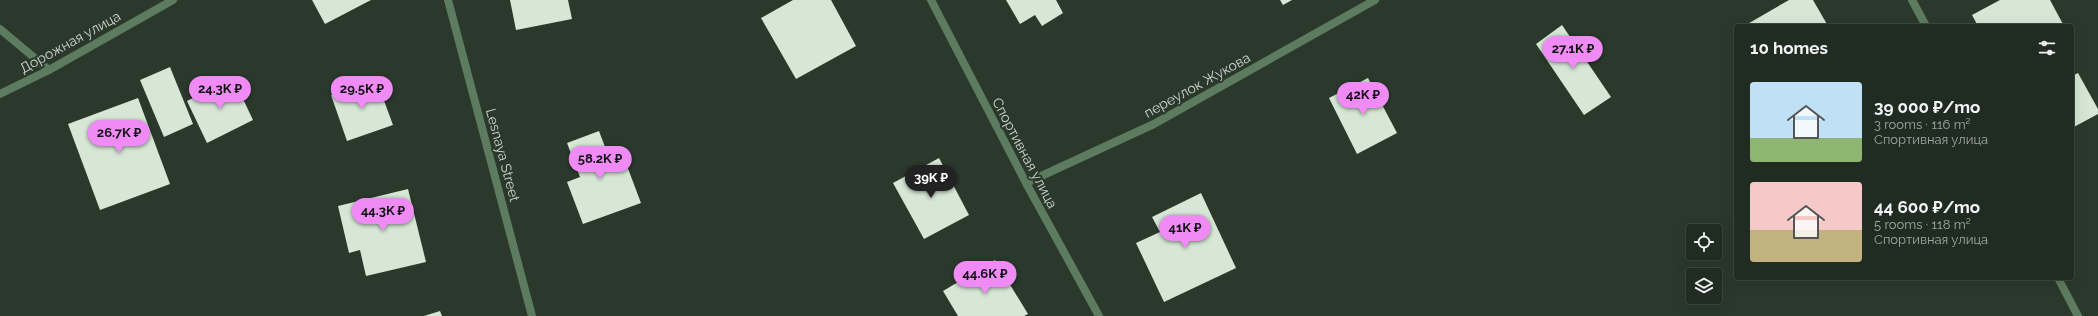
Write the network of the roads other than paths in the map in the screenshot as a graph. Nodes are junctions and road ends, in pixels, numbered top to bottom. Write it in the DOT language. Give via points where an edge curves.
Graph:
graph roads {
  1 [pos="173,0"];
  2 [pos="448,0"];
  3 [pos="931,0"];
  4 [pos="1375,0"];
  5 [pos="1912,0"];
  6 [pos="1925,24"];
  7 [pos="0,29"];
  8 [pos="49,70"];
  9 [pos="0,94"];
  10 [pos="1026,184"];
  11 [pos="2059,280"];
  12 [pos="532,316"];
  13 [pos="1099,316"];
  14 [pos="2078,316"];
  1 -- 8 [label="street, Дорожная улица"];
  2 -- 12 [label="street, Lesnaya Street"];
  3 -- 10 [label="street, Спортивная улица"];
  4 -- 10 [label="street, переулок Жукова" via="1154,124"];
  5 -- 6 [label="street"];
  7 -- 8 [label="street"];
  8 -- 9 [label="street, Дорожная улица"];
  10 -- 13 [label="street, Спортивная улица"];
  11 -- 14 [label="street"];
}
